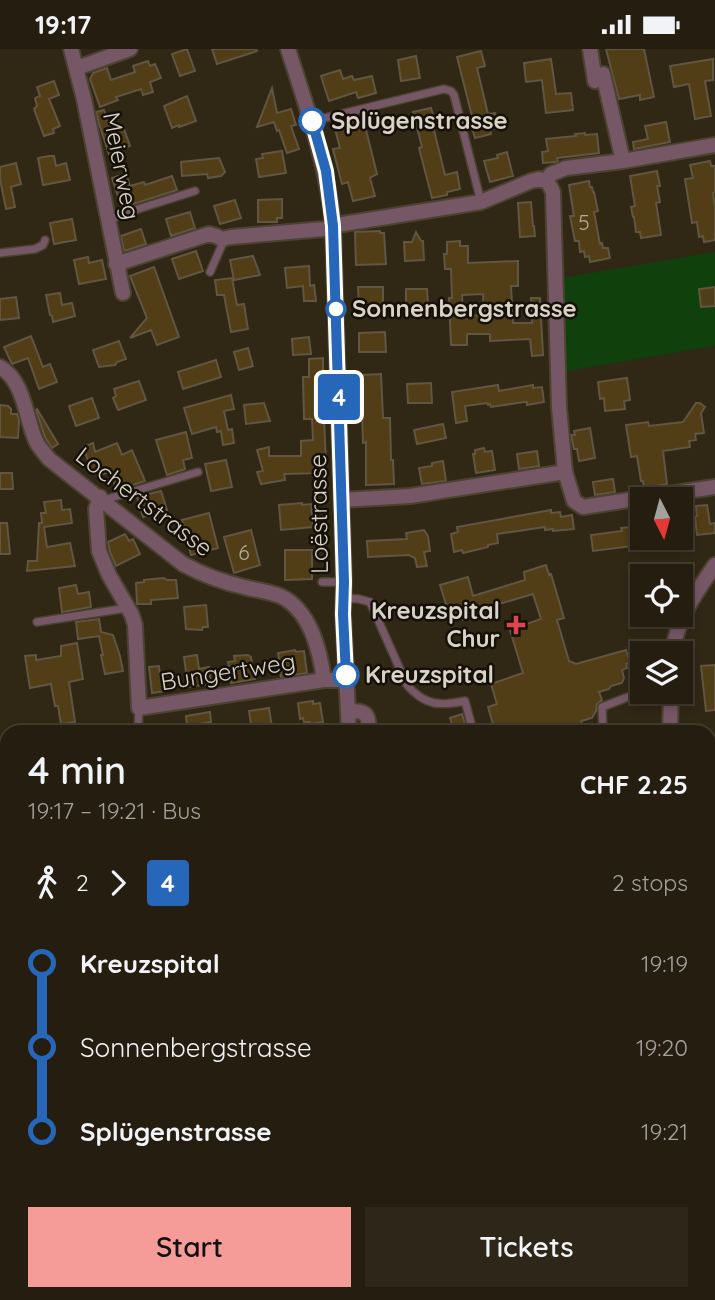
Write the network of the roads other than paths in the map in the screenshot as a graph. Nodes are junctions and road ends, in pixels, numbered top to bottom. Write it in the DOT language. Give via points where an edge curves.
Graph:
graph roads {
  1 [pos="71,49"];
  2 [pos="130,49"];
  3 [pos="288,49"];
  4 [pos="590,49"];
  5 [pos="77,68"];
  6 [pos="312,121"];
  7 [pos="715,145"];
  8 [pos="623,161"];
  9 [pos="546,181"];
  10 [pos="195,191"];
  11 [pos="481,202"];
  12 [pos="108,223"];
  13 [pos="333,226"];
  14 [pos="222,239"];
  15 [pos="45,240"];
  16 [pos="0,253"];
  17 [pos="116,264"];
  18 [pos="211,272"];
  19 [pos="124,293"];
  20 [pos="0,367"];
  21 [pos="198,472"];
  22 [pos="565,472"];
  23 [pos="715,487"];
  24 [pos="102,499"];
  25 [pos="342,500"];
  26 [pos="715,565"];
  27 [pos="322,582"];
  28 [pos="344,582"];
  29 [pos="343,598"];
  30 [pos="128,608"];
  31 [pos="37,622"];
  32 [pos="675,641"];
  33 [pos="324,680"];
  34 [pos="347,680"];
  35 [pos="630,696"];
  36 [pos="671,704"];
  37 [pos="139,708"];
  38 [pos="348,711"];
  39 [pos="138,725"];
  40 [pos="349,725"];
  41 [pos="369,725"];
  42 [pos="472,725"];
  43 [pos="603,725"];
  44 [pos="670,725"];
  1 -- 5 [label="street, Meierweg"];
  2 -- 5 [label="street"];
  3 -- 6 [label="street, Loëstrasse"];
  4 -- 8 [label="street"];
  5 -- 12 [label="street, Meierweg"];
  6 -- 11 [label="lane" via="451,91"];
  6 -- 13 [label="street, Loëstrasse" via="326,171"];
  7 -- 8 [label="street"];
  8 -- 9 [label="street" via="566,168"];
  9 -- 11 [label="street" via="531,181"];
  9 -- 22 [label="street" via="553,192"];
  10 -- 12 [label="lane" via="119,215"];
  11 -- 13 [label="street"];
  12 -- 17 [label="street, Meierweg"];
  13 -- 14 [label="street"];
  13 -- 25 [label="street, Loëstrasse"];
  14 -- 17 [label="street" via="203,236"];
  14 -- 18 [label="lane"];
  15 -- 16 [label="lane" via="36,249"];
  17 -- 19 [label="street, Meierweg"];
  20 -- 24 [label="street, Lochertstrasse" via="20,391 37,444 49,459"];
  21 -- 24 [label="lane"];
  22 -- 23 [label="street" via="574,501 583,507"];
  22 -- 25 [label="street" via="410,496"];
  24 -- 30 [label="street" via="96,509 101,560"];
  24 -- 33 [label="street, Lochertstrasse" via="194,570 287,600 313,634"];
  25 -- 28 [label="street, Loëstrasse"];
  26 -- 32 [label="street" via="688,604"];
  27 -- 28 [label="lane"];
  28 -- 29 [label="street, Loëstrasse"];
  29 -- 34 [label="street, Loëstrasse"];
  29 -- 42 [label="lane" via="370,602 414,693 432,703 466,701"];
  30 -- 31 [label="lane"];
  30 -- 37 [label="street" via="135,625"];
  33 -- 34 [label="street"];
  33 -- 37 [label="street, Bungertweg"];
  34 -- 38 [label="street, Loëstrasse"];
  35 -- 43 [label="lane" via="602,707"];
  36 -- 44 [label="street"];
  37 -- 39 [label="lane"];
  38 -- 40 [label="street, Loëstrasse"];
  38 -- 41 [label="street" via="366,713"];
}
